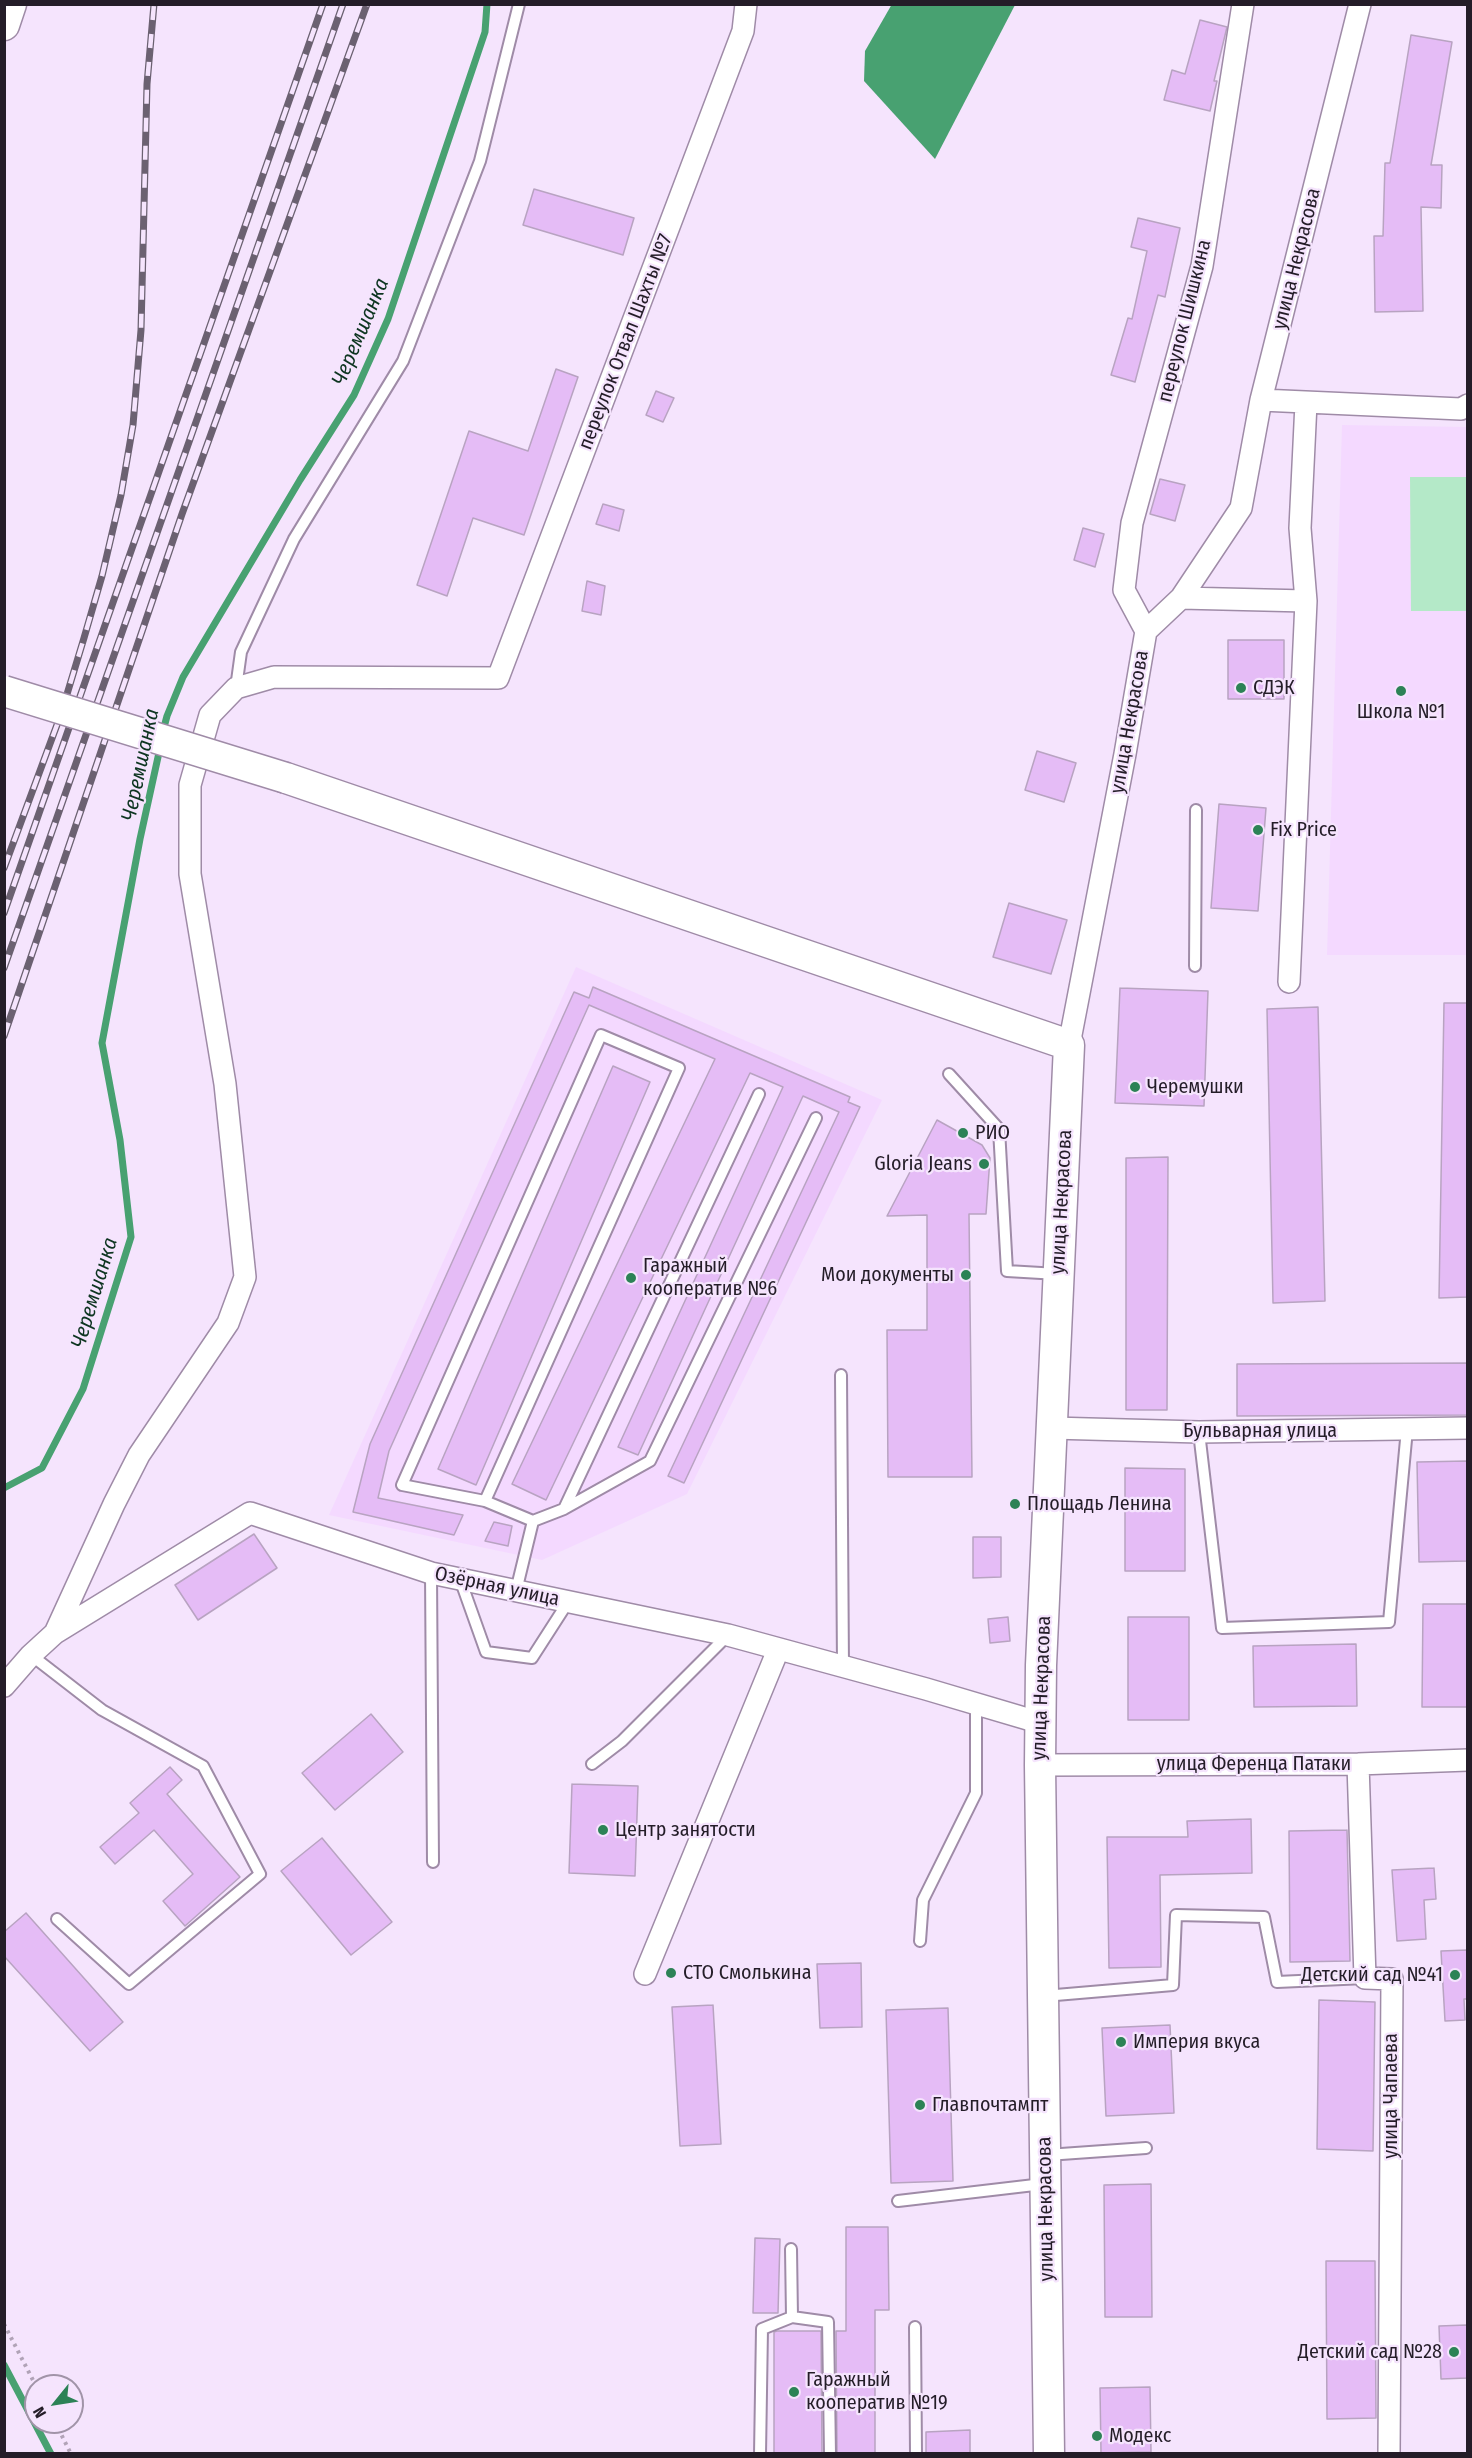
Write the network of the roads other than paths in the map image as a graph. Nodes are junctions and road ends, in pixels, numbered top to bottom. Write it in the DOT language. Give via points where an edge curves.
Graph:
graph roads {
  1 [pos="11,4"];
  2 [pos="519,4"];
  3 [pos="746,4"];
  4 [pos="1243,4"];
  5 [pos="1360,4"];
  6 [pos="4,25"];
  7 [pos="1262,400"];
  8 [pos="1306,403"];
  9 [pos="1467,405"];
  10 [pos="1181,598"];
  11 [pos="1306,601"];
  12 [pos="1146,631"];
  13 [pos="236,688"];
  14 [pos="4,691"];
  15 [pos="1196,810"];
  16 [pos="1195,966"];
  17 [pos="1289,982"];
  18 [pos="1070,1046"];
  19 [pos="949,1074"];
  20 [pos="759,1094"];
  21 [pos="816,1118"];
  22 [pos="1059,1274"];
  23 [pos="841,1375"];
  24 [pos="1052,1428"];
  25 [pos="1467,1428"];
  26 [pos="1407,1429"];
  27 [pos="1199,1432"];
  28 [pos="485,1501"];
  29 [pos="564,1509"];
  30 [pos="533,1521"];
  31 [pos="431,1574"];
  32 [pos="460,1579"];
  33 [pos="516,1591"];
  34 [pos="568,1602"];
  35 [pos="55,1633"];
  36 [pos="728,1635"];
  37 [pos="778,1650"];
  38 [pos="31,1655"];
  39 [pos="843,1667"];
  40 [pos="4,1686"];
  41 [pos="976,1703"];
  42 [pos="1041,1723"];
  43 [pos="1467,1760"];
  44 [pos="592,1764"];
  45 [pos="1358,1764"];
  46 [pos="1040,1765"];
  47 [pos="433,1862"];
  48 [pos="57,1919"];
  49 [pos="920,1941"];
  50 [pos="645,1974"];
  51 [pos="1365,1978"];
  52 [pos="1044,1996"];
  53 [pos="1146,2148"];
  54 [pos="1046,2169"];
  55 [pos="898,2201"];
  56 [pos="791,2249"];
  57 [pos="792,2317"];
  58 [pos="915,2327"];
  59 [pos="760,2454"];
  60 [pos="830,2454"];
  61 [pos="916,2454"];
  62 [pos="1049,2454"];
  63 [pos="1389,2454"];
  1 -- 6 [label="main road"];
  2 -- 13 [label="lane" via="480,161 403,361 294,539 241,651"];
  3 -- 13 [label="street, переулок Отвал Шахты №7" via="743,31 498,678 274,677"];
  4 -- 12 [label="street, переулок Шишкина" via="1202,266 1132,523 1124,590"];
  5 -- 7 [label="street, улица Некрасова"];
  7 -- 8 [label="street"];
  7 -- 10 [label="street, улица Некрасова" via="1241,508"];
  8 -- 9 [label="street" via="1461,409"];
  8 -- 11 [label="street" via="1300,528"];
  10 -- 11 [label="street"];
  10 -- 12 [label="street, улица Некрасова"];
  11 -- 17 [label="street"];
  12 -- 18 [label="street, улица Некрасова"];
  13 -- 35 [label="street" via="210,715 190,785 190,874 225,1084 245,1276 228,1323 139,1455"];
  14 -- 18 [label="main road, bridge" via="286,778"];
  15 -- 16 [label="lane"];
  18 -- 22 [label="main road, улица Некрасова"];
  19 -- 22 [label="lane" via="999,1129 1007,1271"];
  20 -- 29 [label="lane"];
  21 -- 29 [label="lane" via="650,1461"];
  22 -- 24 [label="main road, улица Некрасова"];
  23 -- 39 [label="lane"];
  24 -- 27 [label="street, Бульварная улица"];
  24 -- 42 [label="main road, улица Некрасова"];
  25 -- 26 [label="street, Бульварная улица"];
  26 -- 27 [label="street, Бульварная улица"];
  26 -- 27 [label="lane" via="1389,1622 1222,1628"];
  28 -- 28 [label="lane" via="402,1485 601,1035 679,1068"];
  28 -- 30 [label="lane"];
  29 -- 30 [label="lane"];
  30 -- 33 [label="lane"];
  31 -- 32 [label="street, Озёрная улица"];
  31 -- 35 [label="street, Озёрная улица" via="250,1513"];
  31 -- 47 [label="lane"];
  32 -- 33 [label="street, Озёрная улица"];
  32 -- 34 [label="lane" via="486,1652 532,1658"];
  33 -- 34 [label="street, Озёрная улица"];
  34 -- 36 [label="street, Озёрная улица"];
  35 -- 38 [label="street, Озёрная улица"];
  36 -- 37 [label="street, Озёрная улица"];
  36 -- 44 [label="lane" via="622,1741"];
  37 -- 39 [label="street, Озёрная улица"];
  37 -- 50 [label="street"];
  38 -- 40 [label="street, Озёрная улица"];
  38 -- 48 [label="lane" via="102,1710 203,1766 260,1874 129,1984"];
  39 -- 41 [label="street, Озёрная улица"];
  41 -- 42 [label="street, Озёрная улица"];
  41 -- 49 [label="lane" via="976,1792 923,1900"];
  42 -- 46 [label="main road, улица Некрасова"];
  43 -- 45 [label="street, улица Ференца Патаки"];
  45 -- 46 [label="street, улица Ференца Патаки"];
  45 -- 51 [label="street"];
  46 -- 52 [label="main road, улица Некрасова"];
  51 -- 52 [label="lane" via="1277,1982 1264,1917 1176,1915 1173,1985"];
  51 -- 63 [label="street, улица Чапаева" via="1392,1979"];
  52 -- 54 [label="main road, улица Некрасова"];
  53 -- 54 [label="lane"];
  54 -- 55 [label="lane"];
  54 -- 62 [label="main road, улица Некрасова"];
  56 -- 57 [label="lane"];
  57 -- 59 [label="lane" via="762,2330"];
  57 -- 60 [label="lane" via="828,2322"];
  58 -- 61 [label="lane"];
}
